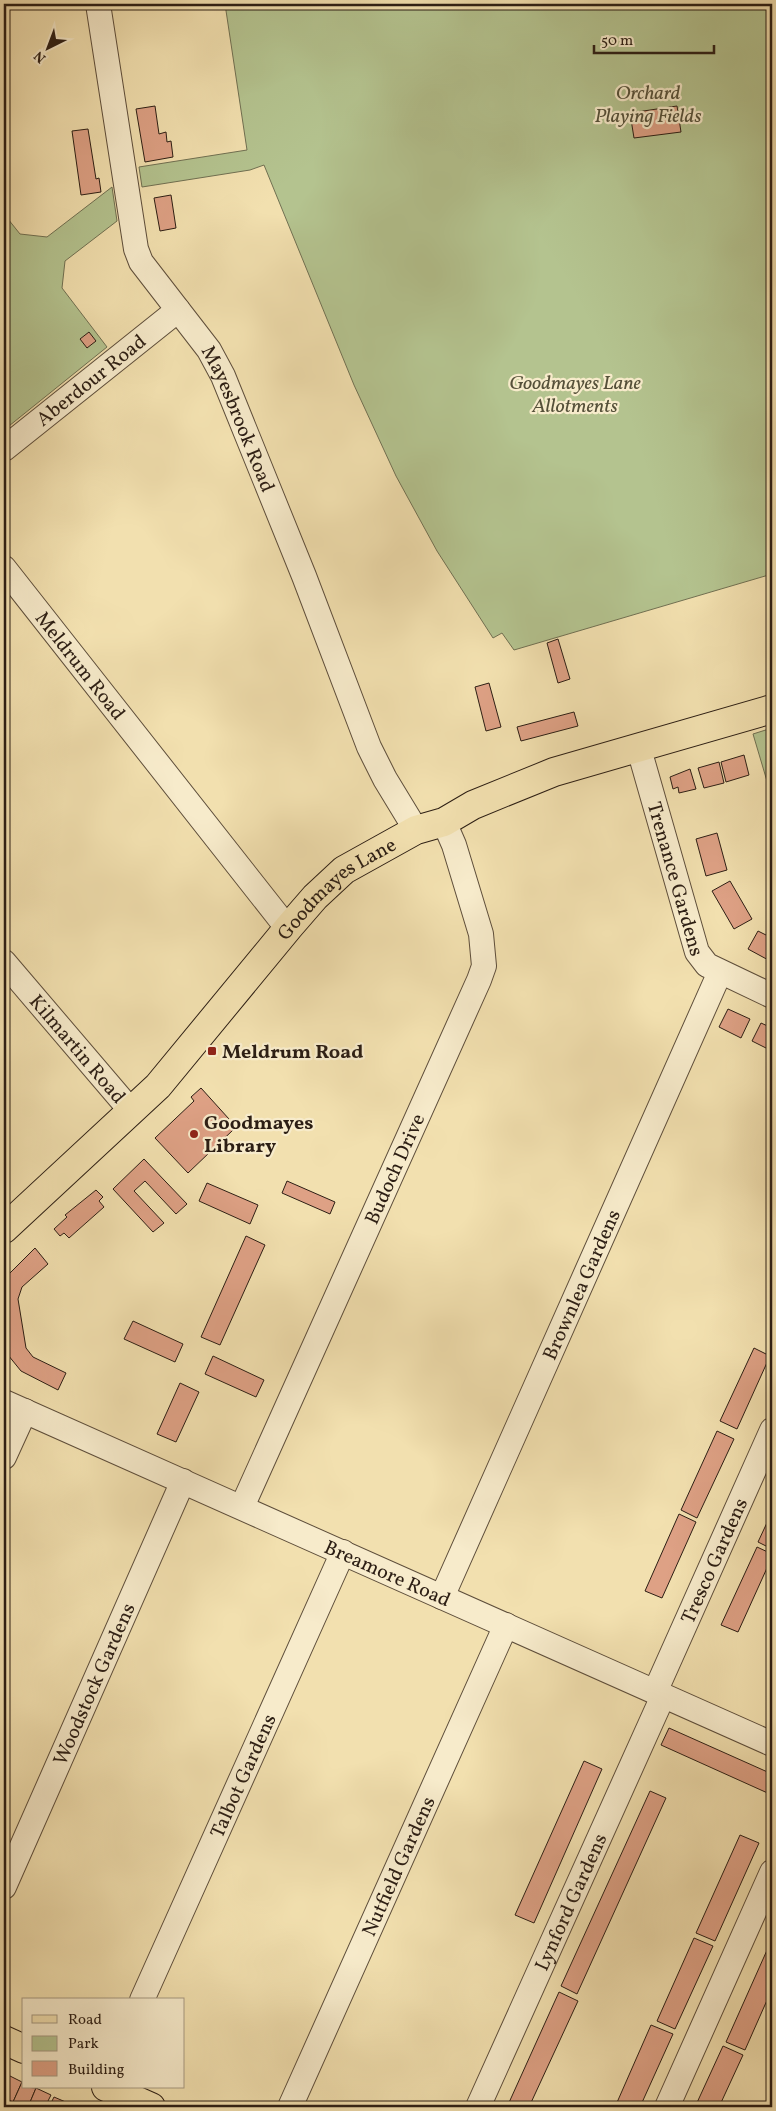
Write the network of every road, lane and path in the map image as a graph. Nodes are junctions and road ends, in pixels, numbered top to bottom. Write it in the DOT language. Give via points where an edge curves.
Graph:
graph roads {
  1 [pos="98,4"];
  2 [pos="178,310"];
  3 [pos="4,449"];
  4 [pos="4,568"];
  5 [pos="772,709"];
  6 [pos="639,748"];
  7 [pos="444,822"];
  8 [pos="416,830"];
  9 [pos="289,927"];
  10 [pos="4,962"];
  11 [pos="720,972"];
  12 [pos="772,996"];
  13 [pos="132,1112"];
  14 [pos="4,1229"];
  15 [pos="14,1406"];
  16 [pos="772,1430"];
  17 [pos="4,1457"];
  18 [pos="183,1481"];
  19 [pos="242,1507"];
  20 [pos="343,1552"];
  21 [pos="442,1597"];
  22 [pos="506,1626"];
  23 [pos="659,1694"];
  24 [pos="772,1744"];
  25 [pos="772,1872"];
  26 [pos="4,1887"];
  27 [pos="143,1998"];
  28 [pos="4,2040"];
  29 [pos="22,2048"];
  30 [pos="108,2088"];
  31 [pos="151,2107"];
  32 [pos="290,2107"];
  33 [pos="478,2107"];
  34 [pos="667,2107"];
  1 -- 2 [label="street, Mayesbrook Road" via="136,249 150,276"];
  2 -- 3 [label="street, Aberdour Road"];
  2 -- 8 [label="street, Mayesbrook Road" via="210,350 223,376 370,747"];
  4 -- 9 [label="street, Meldrum Road"];
  5 -- 6 [label="main road, Goodmayes Lane"];
  6 -- 7 [label="main road, Goodmayes Lane" via="554,772 473,805"];
  6 -- 11 [label="street, Trenance Gardens" via="698,952 707,965"];
  7 -- 8 [label="main road, Goodmayes Lane"];
  7 -- 19 [label="street, Budoch Drive" via="481,934 484,966"];
  8 -- 9 [label="main road, Goodmayes Lane" via="344,870"];
  9 -- 13 [label="main road, Goodmayes Lane" via="189,1051"];
  10 -- 13 [label="street, Kilmartin Road"];
  11 -- 12 [label="street, Trenance Gardens"];
  11 -- 21 [label="street, Brownlea Gardens"];
  13 -- 14 [label="main road, Goodmayes Lane"];
  15 -- 17 [label="street"];
  15 -- 18 [label="street, Breamore Road"];
  16 -- 23 [label="street, Tresco Gardens"];
  18 -- 19 [label="street, Breamore Road"];
  18 -- 26 [label="street, Woodstock Gardens"];
  19 -- 20 [label="street, Breamore Road"];
  20 -- 21 [label="street, Breamore Road"];
  20 -- 27 [label="street, Talbot Gardens"];
  21 -- 22 [label="street, Breamore Road"];
  22 -- 23 [label="street, Breamore Road"];
  22 -- 32 [label="street, Nutfield Gardens"];
  23 -- 24 [label="street, Breamore Road"];
  23 -- 33 [label="street, Lynford Gardens"];
  25 -- 34 [label="street"];
  28 -- 29 [label="main road"];
  30 -- 31 [label="main road"];
}
